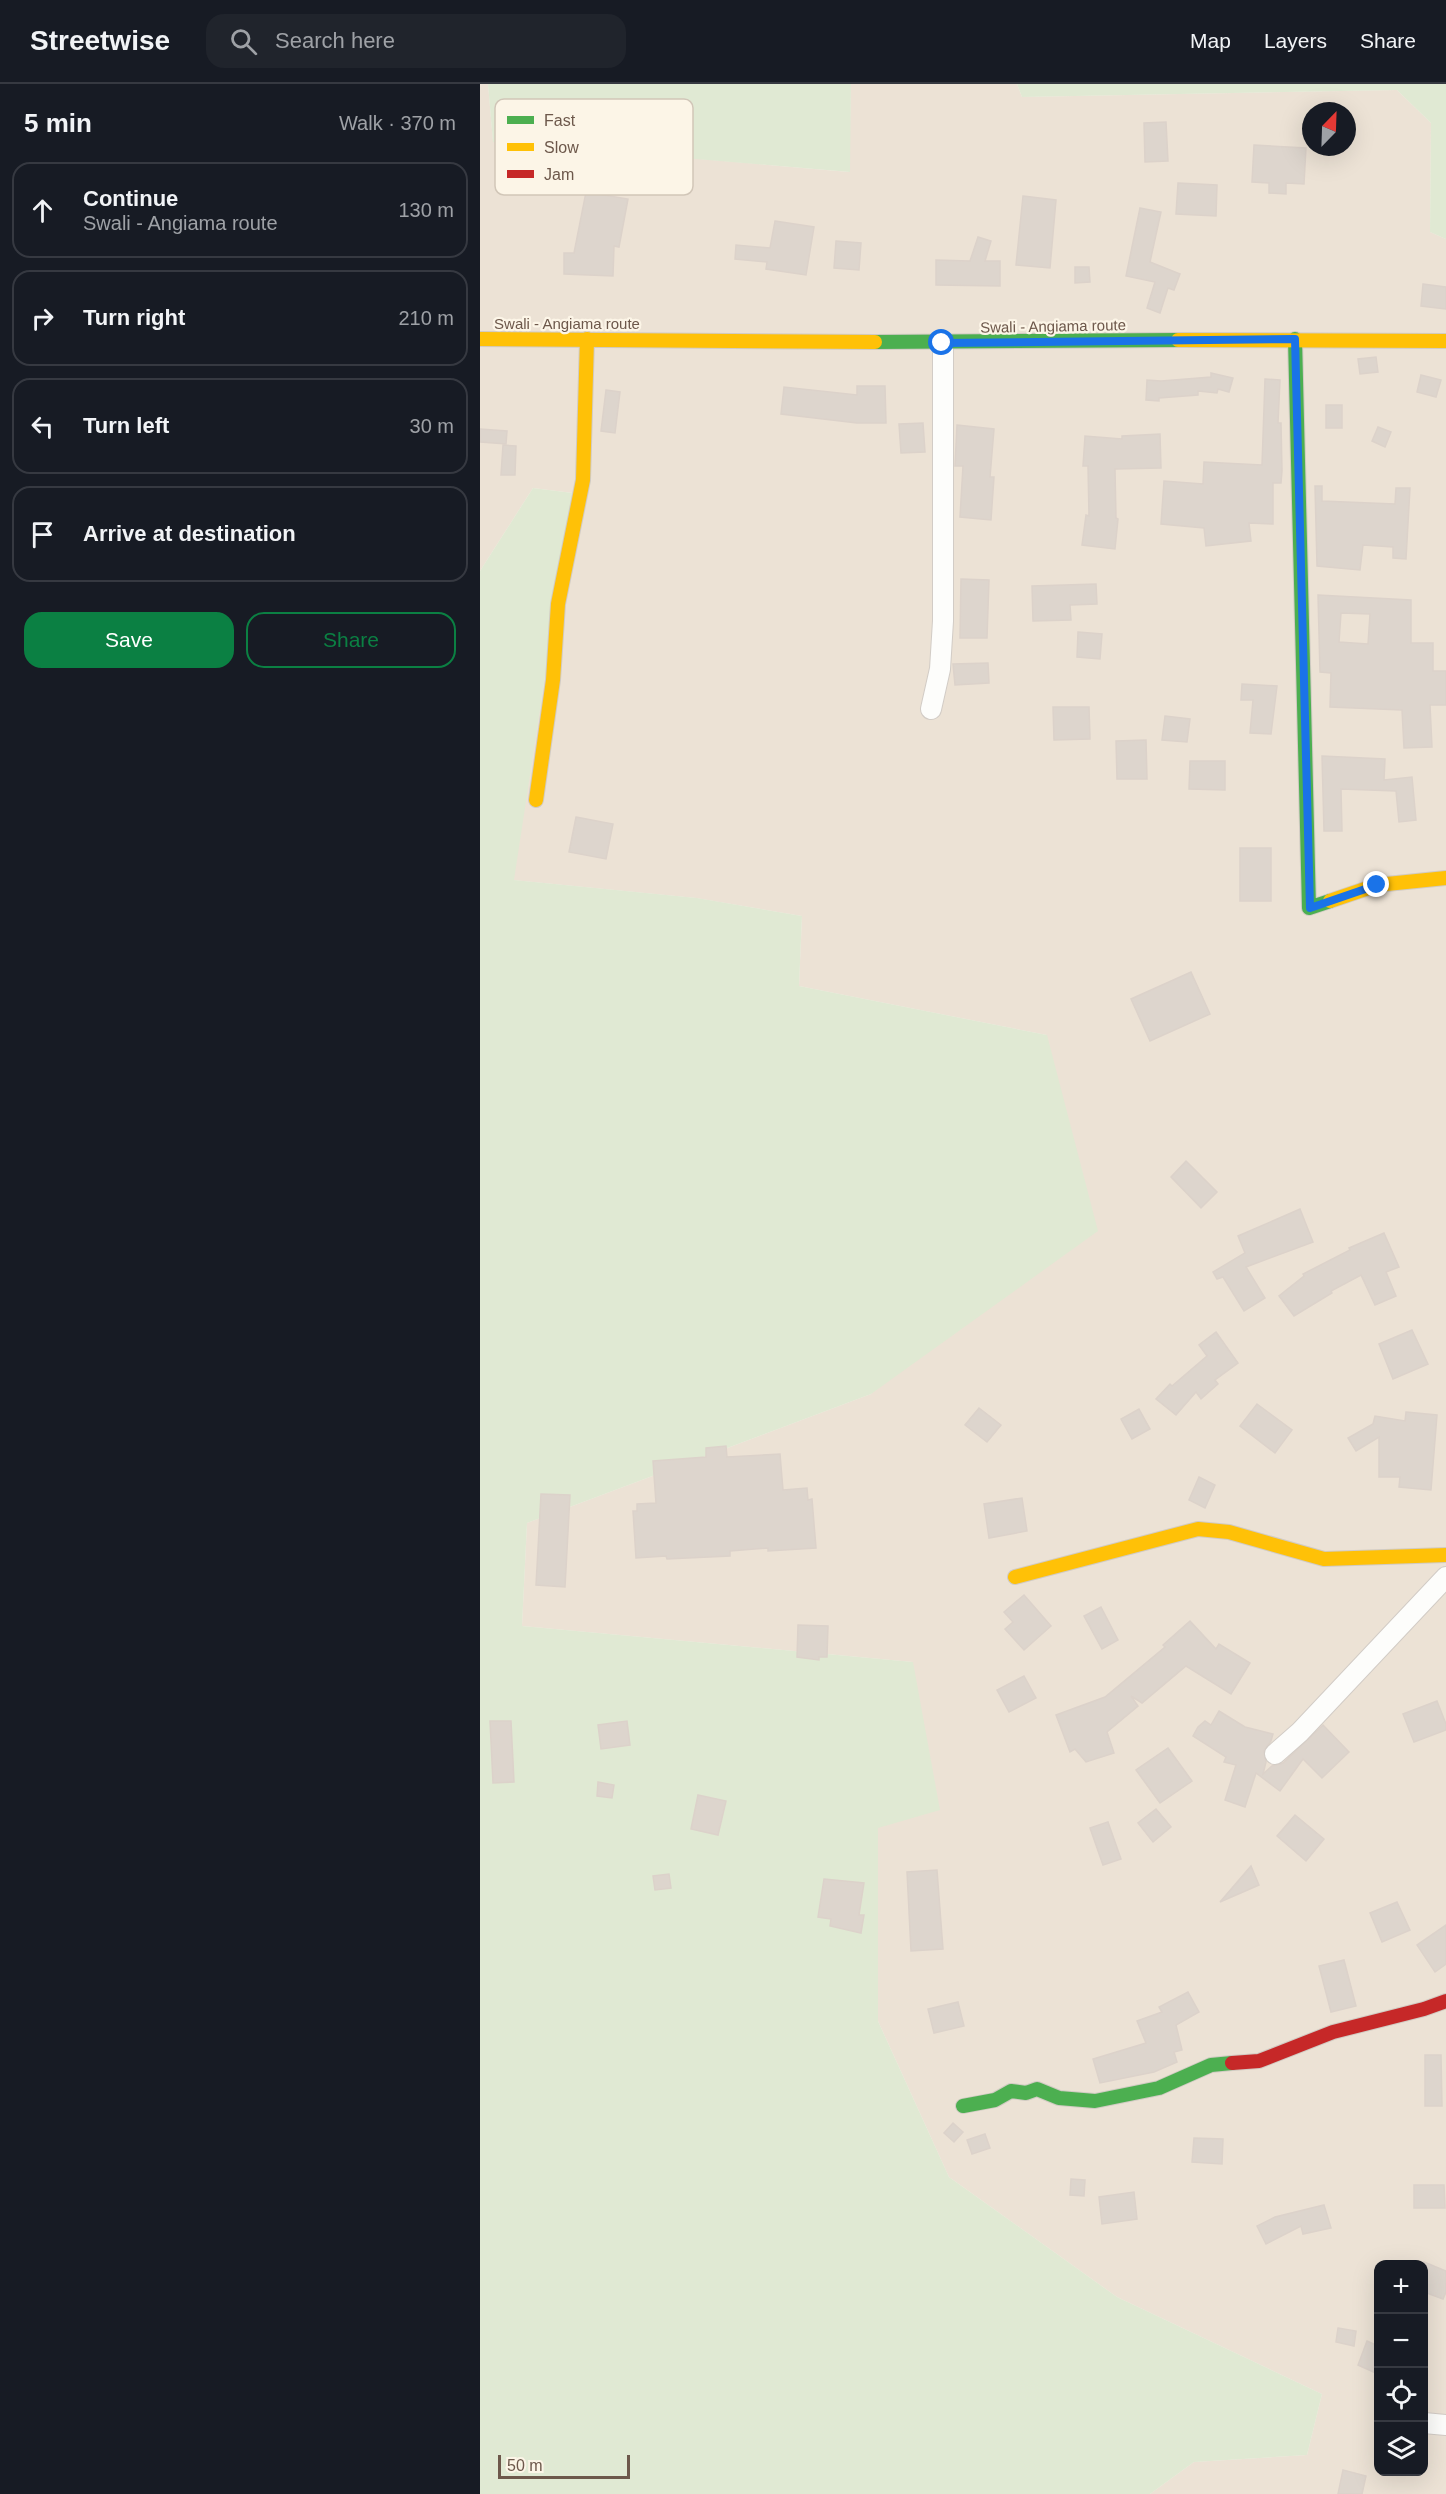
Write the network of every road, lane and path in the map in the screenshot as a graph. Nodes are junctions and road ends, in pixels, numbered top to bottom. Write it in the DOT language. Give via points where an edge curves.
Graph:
graph roads {
  1 [pos="480,339"];
  2 [pos="587,339"];
  3 [pos="1295,339"];
  4 [pos="1446,341"];
  5 [pos="942,343"];
  6 [pos="931,709"];
  7 [pos="537,800"];
  8 [pos="1446,878"];
  9 [pos="1446,1555"];
  10 [pos="1015,1577"];
  11 [pos="1446,1577"];
  12 [pos="1275,1754"];
  13 [pos="1446,2001"];
  14 [pos="963,2106"];
  15 [pos="1428,2423"];
  16 [pos="1446,2425"];
  1 -- 2 [label="street, Swali - Angiama route"];
  2 -- 5 [label="street, Swali - Angiama route"];
  2 -- 7 [label="street" via="583,480 558,604 554,680"];
  3 -- 4 [label="street, Swali - Angiama route"];
  3 -- 5 [label="street, Swali - Angiama route"];
  3 -- 8 [label="street" via="1310,908 1377,885"];
  5 -- 6 [label="street" via="943,621 940,669"];
  9 -- 10 [label="street" via="1324,1558 1229,1532 1198,1529"];
  11 -- 12 [label="street"];
  13 -- 14 [label="street" via="1333,2032 1259,2061 1211,2065 1159,2088 1095,2101 1059,2098 1037,2089 1026,2093 1011,2091 995,2100"];
  15 -- 16 [label="street"];
}
